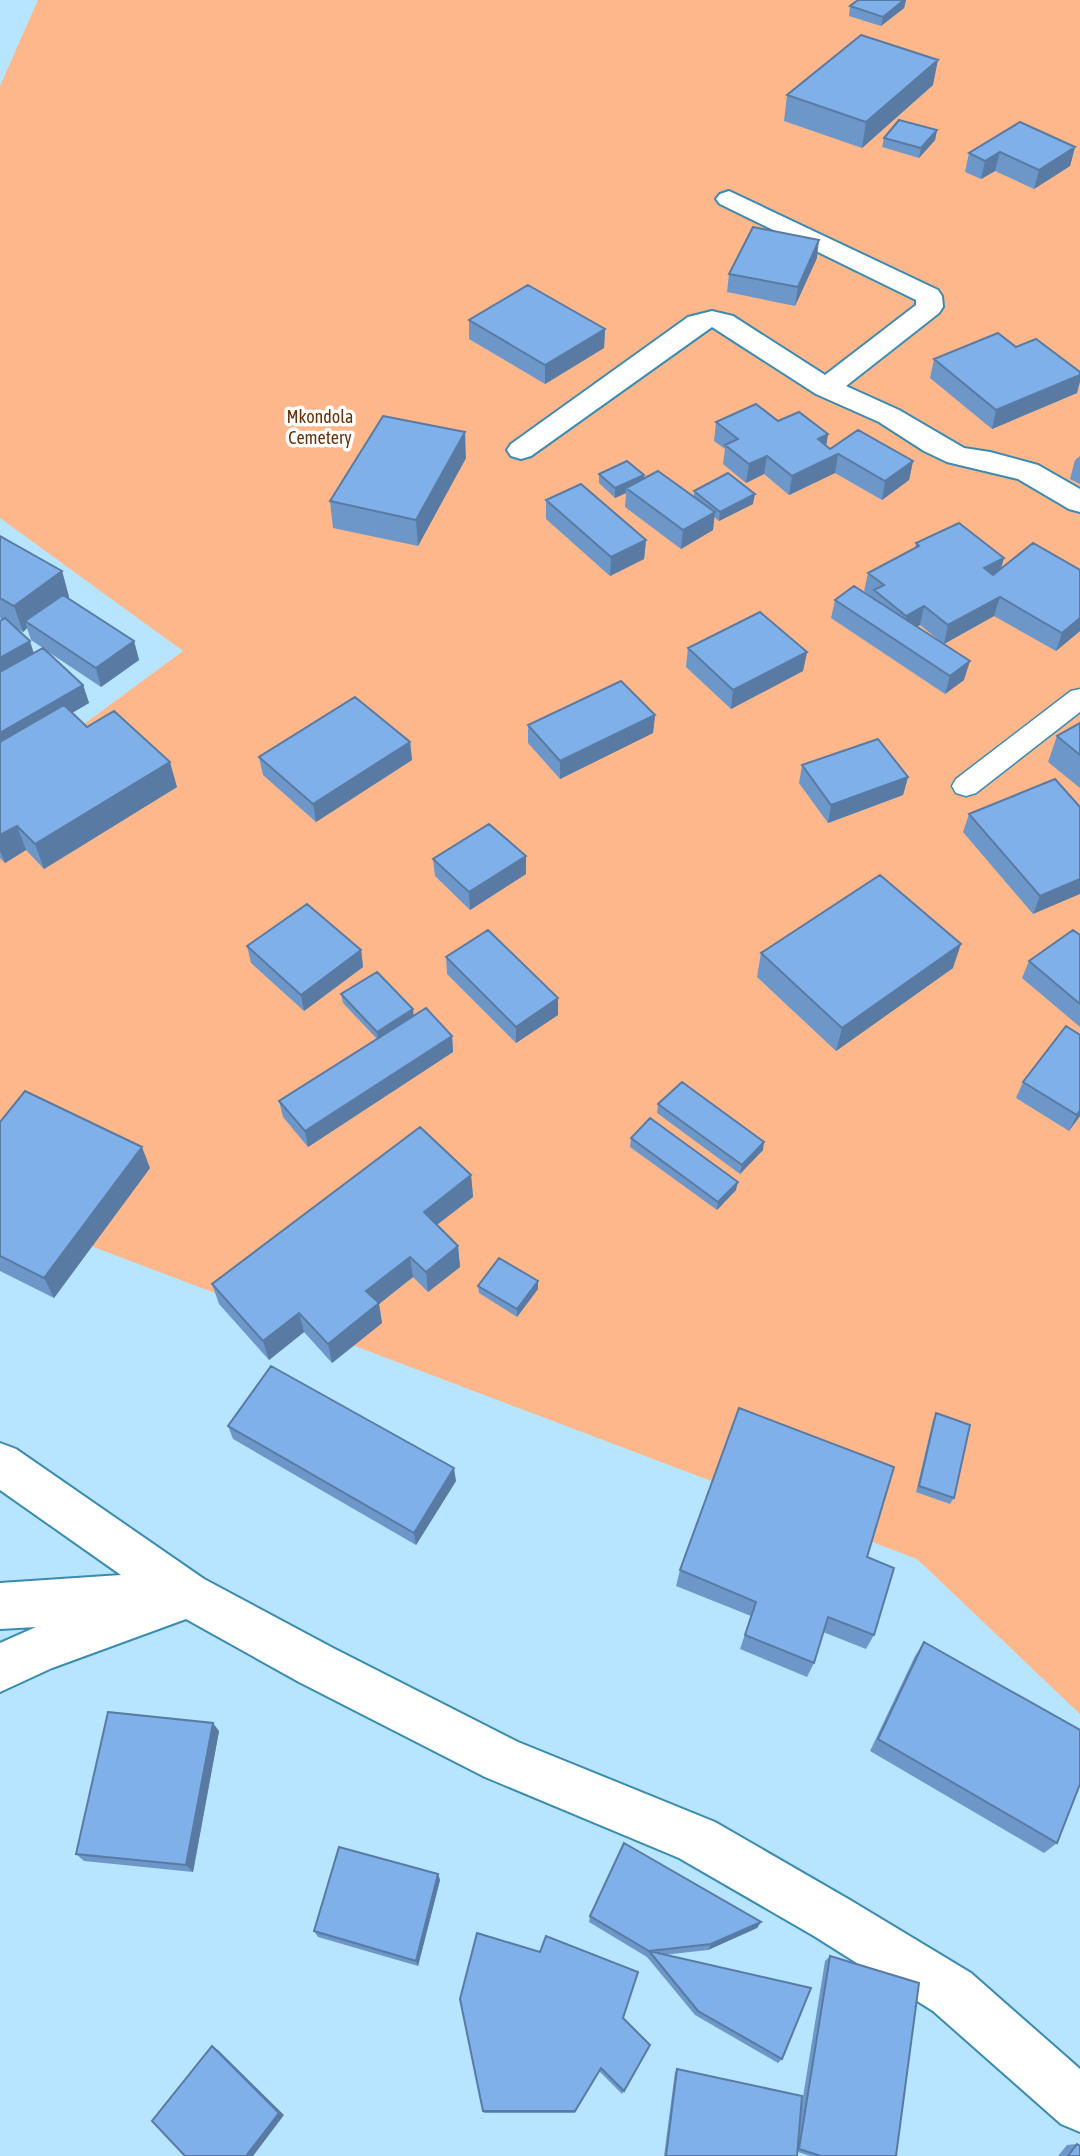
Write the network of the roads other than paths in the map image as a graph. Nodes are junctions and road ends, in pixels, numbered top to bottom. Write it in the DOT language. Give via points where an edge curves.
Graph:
graph roads {
  1 [pos="729,199"];
  2 [pos="827,388"];
  3 [pos="521,450"];
  4 [pos="1080,502"];
  5 [pos="1080,698"];
  6 [pos="966,786"];
  7 [pos="0,1464"];
  8 [pos="188,1595"];
  9 [pos="0,1606"];
  10 [pos="0,1668"];
  11 [pos="1080,2105"];
  1 -- 2 [label="street" via="929,296 930,307"];
  2 -- 3 [label="street" via="712,319 698,323"];
  2 -- 4 [label="street" via="889,416 957,456 1027,472"];
  5 -- 6 [label="lane"];
  7 -- 8 [label="street"];
  8 -- 9 [label="street"];
  8 -- 10 [label="street"];
  8 -- 11 [label="street" via="502,1760 697,1840 952,1992"];
}
